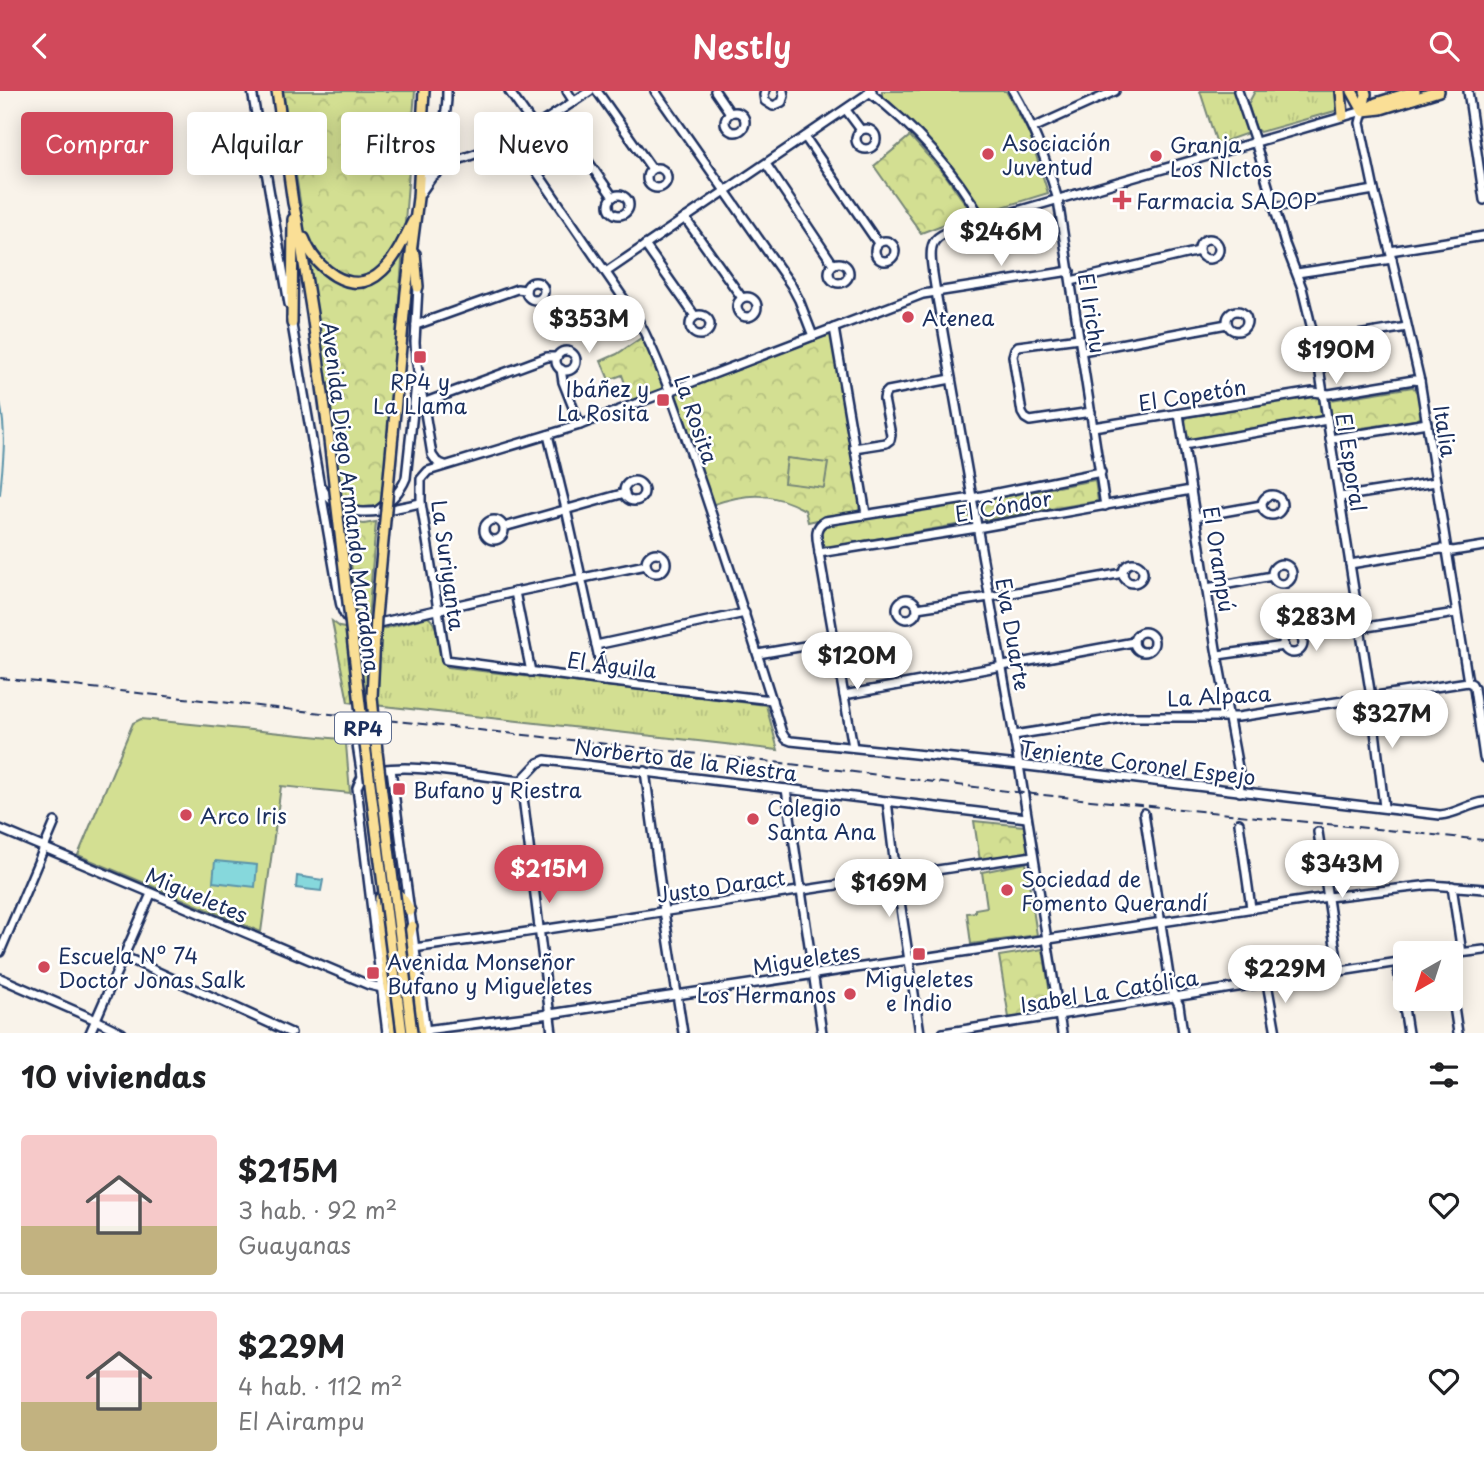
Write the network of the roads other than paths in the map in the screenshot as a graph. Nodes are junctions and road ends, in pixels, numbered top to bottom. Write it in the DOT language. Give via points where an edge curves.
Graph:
graph roads {
  1 [pos="252,91"];
  2 [pos="274,91"];
  3 [pos="424,91"];
  4 [pos="447,91"];
  5 [pos="509,91"];
  6 [pos="567,91"];
  7 [pos="590,91"];
  8 [pos="597,91"];
  9 [pos="655,91"];
  10 [pos="715,91"];
  11 [pos="765,91"];
  12 [pos="783,91"];
  13 [pos="1013,91"];
  14 [pos="1115,91"];
  15 [pos="1238,91"];
  16 [pos="1341,91"];
  17 [pos="1352,91"];
  18 [pos="1365,91"];
  19 [pos="1415,91"];
  20 [pos="1439,91"];
  21 [pos="1468,91"];
  22 [pos="870,92"];
  23 [pos="574,101"];
  24 [pos="846,110"];
  25 [pos="1363,111"];
  26 [pos="446,112"];
  27 [pos="524,112"];
  28 [pos="558,112"];
  29 [pos="730,113"];
  30 [pos="1343,116"];
  31 [pos="1033,128"];
  32 [pos="861,130"];
  33 [pos="805,138"];
  34 [pos="1255,141"];
  35 [pos="766,164"];
  36 [pos="593,168"];
  37 [pos="652,169"];
  38 [pos="426,175"];
  39 [pos="434,175"];
  40 [pos="540,175"];
  41 [pos="1374,190"];
  42 [pos="725,191"];
  43 [pos="613,197"];
  44 [pos="418,198"];
  45 [pos="1058,200"];
  46 [pos="1484,200"];
  47 [pos="293,203"];
  48 [pos="1274,207"];
  49 [pos="415,215"];
  50 [pos="685,218"];
  51 [pos="297,220"];
  52 [pos="982,221"];
  53 [pos="1484,236"];
  54 [pos="413,238"];
  55 [pos="878,243"];
  56 [pos="645,246"];
  57 [pos="1199,251"];
  58 [pos="1391,255"];
  59 [pos="834,264"];
  60 [pos="1069,271"];
  61 [pos="606,272"];
  62 [pos="1297,273"];
  63 [pos="1071,281"];
  64 [pos="418,288"];
  65 [pos="526,290"];
  66 [pos="936,292"];
  67 [pos="742,298"];
  68 [pos="695,316"];
  69 [pos="292,323"];
  70 [pos="1227,324"];
  71 [pos="415,325"];
  72 [pos="1407,327"];
  73 [pos="834,328"];
  74 [pos="813,336"];
  75 [pos="1079,338"];
  76 [pos="1315,342"];
  77 [pos="1082,352"];
  78 [pos="557,357"];
  79 [pos="416,358"];
  80 [pos="561,369"];
  81 [pos="951,379"];
  82 [pos="1420,381"];
  83 [pos="670,391"];
  84 [pos="1323,393"];
  85 [pos="423,403"];
  86 [pos="1090,412"];
  87 [pos="1179,414"];
  88 [pos="1327,419"];
  89 [pos="1427,422"];
  90 [pos="580,425"];
  91 [pos="1093,427"];
  92 [pos="548,435"];
  93 [pos="1330,439"];
  94 [pos="1184,445"];
  95 [pos="855,449"];
  96 [pos="445,465"];
  97 [pos="1101,472"];
  98 [pos="1436,482"];
  99 [pos="320,485"];
  100 [pos="1191,490"];
  101 [pos="625,493"];
  102 [pos="1340,497"];
  103 [pos="972,498"];
  104 [pos="421,503"];
  105 [pos="1262,505"];
  106 [pos="1105,506"];
  107 [pos="566,509"];
  108 [pos="377,511"];
  109 [pos="866,514"];
  110 [pos="1195,517"];
  111 [pos="504,527"];
  112 [pos="977,528"];
  113 [pos="1484,546"];
  114 [pos="1446,550"];
  115 [pos="820,553"];
  116 [pos="1350,564"];
  117 [pos="646,565"];
  118 [pos="1123,573"];
  119 [pos="1272,576"];
  120 [pos="581,578"];
  121 [pos="1207,588"];
  122 [pos="515,592"];
  123 [pos="989,597"];
  124 [pos="917,608"];
  125 [pos="438,609"];
  126 [pos="745,613"];
  127 [pos="1456,613"];
  128 [pos="1360,628"];
  129 [pos="834,641"];
  130 [pos="1134,642"];
  131 [pos="596,645"];
  132 [pos="1284,646"];
  133 [pos="758,654"];
  134 [pos="1218,655"];
  135 [pos="448,661"];
  136 [pos="1002,666"];
  137 [pos="531,672"];
  138 [pos="604,681"];
  139 [pos="1468,682"];
  140 [pos="844,695"];
  141 [pos="1371,697"];
  142 [pos="772,700"];
  143 [pos="1481,705"];
  144 [pos="1229,716"];
  145 [pos="1014,735"];
  146 [pos="786,739"];
  147 [pos="357,745"];
  148 [pos="853,747"];
  149 [pos="1484,758"];
  150 [pos="1019,765"];
  151 [pos="391,769"];
  152 [pos="645,771"];
  153 [pos="362,777"];
  154 [pos="521,781"];
  155 [pos="786,789"];
  156 [pos="1240,792"];
  157 [pos="887,801"];
  158 [pos="1484,802"];
  159 [pos="1384,807"];
  160 [pos="1144,813"];
  161 [pos="1027,818"];
  162 [pos="55,822"];
  163 [pos="1239,823"];
  164 [pos="0,829"];
  165 [pos="1318,832"];
  166 [pos="43,848"];
  167 [pos="1033,856"];
  168 [pos="896,876"];
  169 [pos="1452,886"];
  170 [pos="1484,889"];
  171 [pos="801,890"];
  172 [pos="151,894"];
  173 [pos="1328,897"];
  174 [pos="1251,908"];
  175 [pos="410,911"];
  176 [pos="664,911"];
  177 [pos="1161,922"];
  178 [pos="412,926"];
  179 [pos="538,931"];
  180 [pos="1046,940"];
  181 [pos="1460,941"];
  182 [pos="414,948"];
  183 [pos="1484,950"];
  184 [pos="0,952"];
  185 [pos="1463,953"];
  186 [pos="123,956"];
  187 [pos="909,960"];
  188 [pos="1393,963"];
  189 [pos="1339,972"];
  190 [pos="814,974"];
  191 [pos="0,978"];
  192 [pos="1267,983"];
  193 [pos="382,988"];
  194 [pos="677,995"];
  195 [pos="1175,997"];
  196 [pos="1406,1011"];
  197 [pos="1455,1011"];
  198 [pos="550,1014"];
  199 [pos="1059,1015"];
  200 [pos="96,1020"];
  201 [pos="424,1032"];
  202 [pos="90,1033"];
  203 [pos="122,1033"];
  204 [pos="290,1033"];
  205 [pos="387,1033"];
  206 [pos="395,1033"];
  207 [pos="402,1033"];
  208 [pos="412,1033"];
  209 [pos="552,1033"];
  210 [pos="683,1033"];
  211 [pos="822,1033"];
  212 [pos="920,1033"];
  213 [pos="943,1033"];
  214 [pos="1062,1033"];
  215 [pos="1183,1033"];
  216 [pos="1276,1033"];
  217 [pos="1408,1033"];
  218 [pos="1458,1033"];
  1 -- 69 [label="street"];
  2 -- 47 [label="main road, Avenida Diego Armando Maradona / RP4"];
  3 -- 44 [label="main road, Avenida Diego Armando Maradona / RP4"];
  4 -- 26 [label="street"];
  5 -- 27 [label="street"];
  6 -- 23 [label="street"];
  7 -- 23 [label="street"];
  8 -- 37 [label="street"];
  9 -- 42 [label="street"];
  10 -- 29 [label="street"];
  11 -- 12 [label="street" via="765,101 774,106 782,102"];
  13 -- 31 [label="street, El Irichu"];
  14 -- 31 [label="street"];
  15 -- 34 [label="street, El Esporal"];
  16 -- 30 [label="main road"];
  17 -- 25 [label="main road"];
  18 -- 25 [label="main road"];
  19 -- 25 [label="main road"];
  20 -- 25 [label="main road"];
  21 -- 46 [label="street"];
  22 -- 24 [label="street"];
  22 -- 52 [label="street" via="927,144"];
  23 -- 28 [label="street"];
  24 -- 32 [label="street"];
  24 -- 33 [label="street"];
  25 -- 30 [label="street"];
  25 -- 41 [label="street, Italia" via="1360,123"];
  30 -- 34 [label="street"];
  31 -- 45 [label="street, El Irichu"];
  33 -- 35 [label="street"];
  33 -- 55 [label="street"];
  34 -- 45 [label="street"];
  34 -- 48 [label="street, El Esporal"];
  35 -- 42 [label="street"];
  35 -- 59 [label="street"];
  36 -- 43 [label="street"];
  38 -- 44 [label="street"];
  39 -- 44 [label="street"];
  40 -- 61 [label="street, La Rosita"];
  41 -- 48 [label="street"];
  41 -- 58 [label="street, Italia"];
  42 -- 50 [label="street"];
  42 -- 74 [label="street" via="796,292"];
  44 -- 49 [label="main road, Avenida Diego Armando Maradona / RP4"];
  45 -- 52 [label="street"];
  45 -- 60 [label="street, El Irichu"];
  47 -- 51 [label="main road, Avenida Diego Armando Maradona / RP4"];
  47 -- 69 [label="main road"];
  48 -- 62 [label="street, El Esporal"];
  49 -- 51 [label="main road" via="386,267 356,283 324,269 305,242"];
  49 -- 54 [label="main road, Avenida Diego Armando Maradona / RP4"];
  50 -- 56 [label="street"];
  50 -- 67 [label="street"];
  51 -- 207 [label="main road, Avenida Diego Armando Maradona / RP4, bridge" via="327,423"];
  52 -- 66 [label="street, Eva Duarte" via="936,238 930,256"];
  53 -- 58 [label="street"];
  54 -- 64 [label="main road"];
  54 -- 208 [label="main road, Avenida Diego Armando Maradona / RP4, bridge" via="372,697"];
  56 -- 61 [label="street"];
  56 -- 68 [label="street"];
  57 -- 63 [label="street"];
  58 -- 62 [label="street"];
  58 -- 72 [label="street, Italia"];
  60 -- 63 [label="street, El Irichu"];
  60 -- 66 [label="street"];
  61 -- 83 [label="street, La Rosita" via="648,337"];
  62 -- 76 [label="street, El Esporal"];
  63 -- 75 [label="street, El Irichu"];
  64 -- 71 [label="street"];
  65 -- 71 [label="street" via="517,289"];
  66 -- 73 [label="street"];
  66 -- 81 [label="street, Eva Duarte"];
  69 -- 99 [label="street"];
  70 -- 77 [label="street"];
  71 -- 79 [label="street"];
  72 -- 76 [label="street"];
  72 -- 82 [label="street, Italia"];
  73 -- 74 [label="street"];
  73 -- 95 [label="street"];
  74 -- 83 [label="street"];
  75 -- 77 [label="street, El Irichu"];
  75 -- 86 [label="street" via="1018,346 1013,351 1021,413 1030,421"];
  76 -- 84 [label="street, El Esporal"];
  77 -- 86 [label="street, El Irichu"];
  78 -- 80 [label="street"];
  78 -- 80 [label="street" via="570,351 576,357 572,369"];
  78 -- 85 [label="street"];
  79 -- 85 [label="street"];
  79 -- 108 [label="street" via="406,478 402,489"];
  80 -- 90 [label="street"];
  81 -- 95 [label="street" via="888,391 884,399 890,440"];
  81 -- 103 [label="street, Eva Duarte"];
  82 -- 84 [label="street, El Copetón"];
  82 -- 89 [label="street, Italia"];
  83 -- 90 [label="street"];
  83 -- 126 [label="street, La Rosita"];
  84 -- 87 [label="street, El Copetón"];
  84 -- 88 [label="street, El Esporal"];
  85 -- 96 [label="street" via="432,454"];
  86 -- 91 [label="street, El Irichu"];
  87 -- 91 [label="street, El Copetón"];
  87 -- 94 [label="street, El Orampú"];
  88 -- 93 [label="street, El Esporal"];
  88 -- 94 [label="street"];
  89 -- 93 [label="street"];
  89 -- 98 [label="street, Italia"];
  90 -- 92 [label="street"];
  91 -- 97 [label="street, El Irichu"];
  92 -- 96 [label="street"];
  92 -- 107 [label="street"];
  93 -- 102 [label="street, El Esporal"];
  94 -- 100 [label="street, El Orampú"];
  95 -- 109 [label="street"];
  96 -- 104 [label="street, La Suriyanta" via="421,479"];
  97 -- 103 [label="street"];
  97 -- 106 [label="street, El Irichu"];
  98 -- 102 [label="street"];
  98 -- 114 [label="street, Italia"];
  99 -- 108 [label="street" via="340,507"];
  99 -- 125 [label="street" via="339,597 349,621 365,625"];
  100 -- 106 [label="street, El Cóndor"];
  100 -- 110 [label="street, El Orampú"];
  101 -- 107 [label="street"];
  102 -- 116 [label="street, El Esporal"];
  103 -- 109 [label="street"];
  103 -- 112 [label="street, Eva Duarte"];
  104 -- 108 [label="street"];
  104 -- 125 [label="street, La Suriyanta"];
  105 -- 110 [label="street"];
  106 -- 112 [label="street, El Cóndor"];
  107 -- 111 [label="street"];
  107 -- 120 [label="street"];
  109 -- 115 [label="street" via="822,522 816,533"];
  110 -- 121 [label="street, El Orampú"];
  112 -- 115 [label="street, El Cóndor"];
  112 -- 123 [label="street, Eva Duarte"];
  113 -- 114 [label="street"];
  114 -- 116 [label="street"];
  114 -- 127 [label="street, Italia"];
  115 -- 129 [label="street"];
  116 -- 128 [label="street, El Esporal"];
  117 -- 120 [label="street"];
  118 -- 123 [label="street"];
  119 -- 121 [label="street"];
  120 -- 122 [label="street"];
  120 -- 131 [label="street"];
  121 -- 134 [label="street, El Orampú"];
  122 -- 125 [label="street"];
  122 -- 137 [label="street"];
  123 -- 124 [label="street"];
  123 -- 136 [label="street, Eva Duarte"];
  125 -- 135 [label="street, La Suriyanta"];
  126 -- 131 [label="street"];
  126 -- 133 [label="street, La Rosita"];
  127 -- 128 [label="street"];
  127 -- 139 [label="street, Italia"];
  128 -- 141 [label="street, El Esporal"];
  129 -- 133 [label="street"];
  129 -- 140 [label="street"];
  130 -- 136 [label="street"];
  131 -- 138 [label="street"];
  132 -- 134 [label="street"];
  133 -- 142 [label="street, La Rosita"];
  134 -- 144 [label="street, El Orampú"];
  135 -- 137 [label="street, El Águila"];
  136 -- 140 [label="street"];
  136 -- 145 [label="street, Eva Duarte"];
  137 -- 138 [label="street, El Águila"];
  138 -- 142 [label="street, El Águila"];
  139 -- 141 [label="street, La Alpaca"];
  139 -- 143 [label="street, Italia"];
  140 -- 148 [label="street"];
  141 -- 144 [label="street, La Alpaca"];
  141 -- 159 [label="street, El Esporal"];
  142 -- 146 [label="street, La Rosita"];
  143 -- 149 [label="street, Italia"];
  144 -- 145 [label="street, La Alpaca" via="1129,717"];
  144 -- 156 [label="street, El Orampú"];
  145 -- 150 [label="street, Eva Duarte"];
  146 -- 148 [label="street, Teniente Coronel Espejo"];
  147 -- 153 [label="street"];
  148 -- 150 [label="street, Teniente Coronel Espejo"];
  150 -- 156 [label="street, Teniente Coronel Espejo"];
  150 -- 161 [label="street, Eva Duarte"];
  151 -- 153 [label="street"];
  151 -- 154 [label="street"];
  151 -- 175 [label="street"];
  152 -- 154 [label="street, Norberto de la Riestra" via="545,760"];
  152 -- 155 [label="street, Norberto de la Riestra"];
  152 -- 176 [label="street"];
  153 -- 193 [label="street" via="357,788"];
  154 -- 179 [label="street"];
  155 -- 157 [label="street, Norberto de la Riestra"];
  155 -- 171 [label="street"];
  156 -- 159 [label="street, Teniente Coronel Espejo"];
  157 -- 161 [label="street, Norberto de la Riestra"];
  157 -- 168 [label="street"];
  158 -- 159 [label="street, Teniente Coronel Espejo" via="1440,815"];
  160 -- 177 [label="street"];
  161 -- 167 [label="street, Eva Duarte"];
  162 -- 166 [label="street"];
  163 -- 174 [label="street"];
  164 -- 166 [label="street, Migueletes"];
  165 -- 173 [label="street"];
  166 -- 172 [label="street, Migueletes"];
  166 -- 184 [label="street"];
  167 -- 168 [label="street, Justo Daract"];
  167 -- 180 [label="street, Eva Duarte"];
  168 -- 171 [label="street, Justo Daract"];
  168 -- 187 [label="street"];
  169 -- 170 [label="street, Migueletes"];
  169 -- 173 [label="street, Migueletes"];
  169 -- 181 [label="street"];
  171 -- 176 [label="street, Justo Daract"];
  171 -- 190 [label="street"];
  172 -- 186 [label="street"];
  172 -- 193 [label="street, Migueletes"];
  173 -- 174 [label="street, Migueletes"];
  173 -- 189 [label="street"];
  174 -- 177 [label="street, Migueletes"];
  175 -- 178 [label="street"];
  175 -- 206 [label="main road" via="396,893 380,898"];
  176 -- 179 [label="street, Justo Daract"];
  176 -- 194 [label="street"];
  177 -- 180 [label="street, Migueletes"];
  177 -- 195 [label="street"];
  178 -- 182 [label="street"];
  178 -- 201 [label="main road" via="408,937"];
  179 -- 182 [label="street, Justo Daract"];
  179 -- 198 [label="street"];
  180 -- 187 [label="street, Migueletes"];
  180 -- 199 [label="street, Eva Duarte"];
  182 -- 201 [label="street"];
  183 -- 185 [label="street"];
  186 -- 200 [label="street"];
  186 -- 204 [label="street"];
  187 -- 190 [label="street, Migueletes"];
  187 -- 212 [label="street"];
  188 -- 189 [label="street, Isabel La Católica"];
  189 -- 192 [label="street, Isabel La Católica"];
  190 -- 194 [label="street, Migueletes"];
  190 -- 211 [label="street"];
  191 -- 200 [label="street"];
  192 -- 195 [label="street, Isabel La Católica"];
  192 -- 216 [label="street"];
  193 -- 205 [label="street"];
  194 -- 198 [label="street, Migueletes"];
  194 -- 210 [label="street"];
  195 -- 199 [label="street, Isabel La Católica"];
  195 -- 215 [label="street"];
  196 -- 217 [label="street"];
  197 -- 218 [label="street"];
  198 -- 201 [label="street, Migueletes"];
  198 -- 209 [label="street"];
  199 -- 213 [label="street, Isabel La Católica"];
  199 -- 214 [label="street, Eva Duarte"];
  200 -- 202 [label="street"];
  200 -- 203 [label="street"];
}
